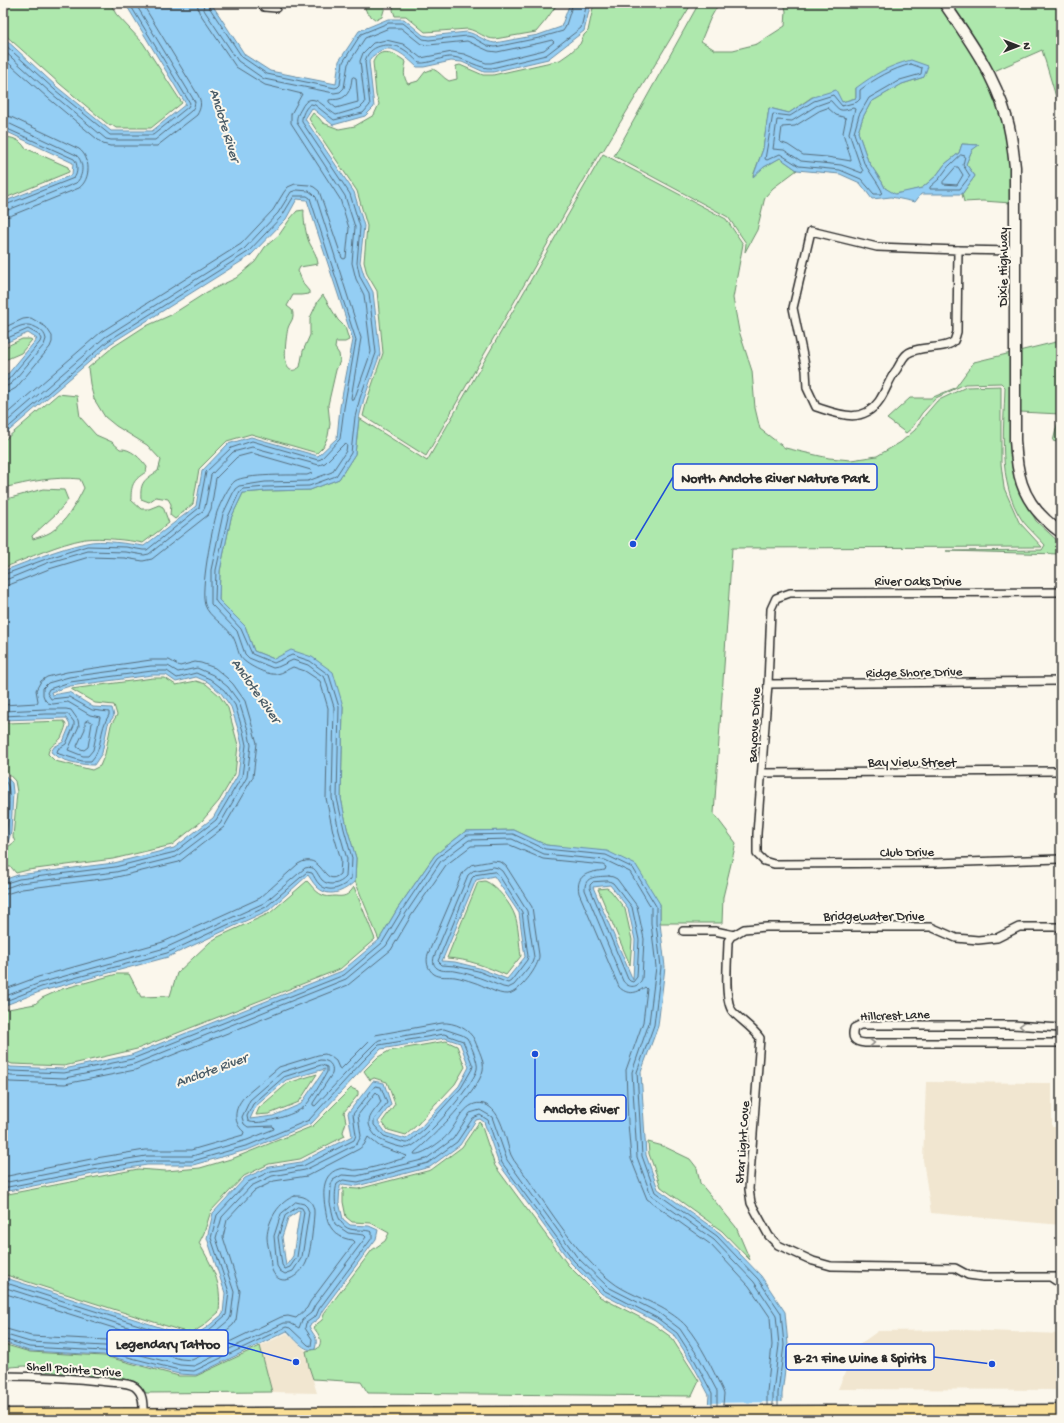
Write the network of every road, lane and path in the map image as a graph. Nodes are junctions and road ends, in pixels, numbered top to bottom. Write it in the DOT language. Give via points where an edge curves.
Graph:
graph roads {
  1 [pos="262,3"];
  2 [pos="944,3"];
  3 [pos="276,8"];
  4 [pos="958,250"];
  5 [pos="1015,251"];
  6 [pos="1061,532"];
  7 [pos="1061,592"];
  8 [pos="776,598"];
  9 [pos="1061,681"];
  10 [pos="768,684"];
  11 [pos="1061,771"];
  12 [pos="762,773"];
  13 [pos="757,854"];
  14 [pos="1061,859"];
  15 [pos="1061,927"];
  16 [pos="683,931"];
  17 [pos="732,935"];
  18 [pos="1061,1028"];
  19 [pos="1061,1043"];
  20 [pos="1061,1277"];
  21 [pos="1052,1278"];
  22 [pos="1061,1284"];
  23 [pos="3,1376"];
  24 [pos="1061,1412"];
  25 [pos="143,1415"];
  26 [pos="3,1416"];
  27 [pos="309,1417"];
  1 -- 3 [label="street" via="264,7"];
  2 -- 5 [label="street, Dixie Highway" via="981,59 1007,119 1015,167"];
  4 -- 4 [label="street" via="957,332 954,341 947,345 921,348 908,353 891,377 879,401 868,412 855,416 836,414 816,407 807,388 806,370 793,308 811,231 877,247"];
  4 -- 5 [label="street"];
  5 -- 6 [label="street, Dixie Highway" via="1015,440 1018,472 1026,496 1041,516"];
  7 -- 8 [label="street, River Oaks Drive" via="790,593"];
  8 -- 10 [label="street, Baycove Drive" via="771,609"];
  9 -- 10 [label="street, Ridge Shore Drive"];
  10 -- 12 [label="street, Baycove Drive"];
  11 -- 12 [label="street, Bay View Street"];
  12 -- 13 [label="street, Baycove Drive"];
  13 -- 14 [label="street, Club Drive" via="764,861 774,864"];
  15 -- 17 [label="street, Bridgewater Drive" via="1020,926 997,938 978,940 956,938 931,927 920,926 766,927 744,929"];
  16 -- 17 [label="street" via="715,931"];
  17 -- 21 [label="street, Star Light Cove" via="728,941 726,996 731,1011 760,1038 749,1189 751,1203 778,1245 813,1262 831,1266 955,1268 968,1275 983,1277"];
  18 -- 19 [label="street, Hillcrest Lane, one-way" via="1013,1025 860,1025 854,1028 853,1033 854,1039 865,1044"];
  20 -- 21 [label="street, Star Light Cove"];
  21 -- 22 [label="street"];
  23 -- 25 [label="street, Shell Pointe Drive" via="39,1376 131,1384 142,1397"];
  24 -- 27 [label="highway"];
  25 -- 26 [label="highway"];
  25 -- 27 [label="highway"];
}
